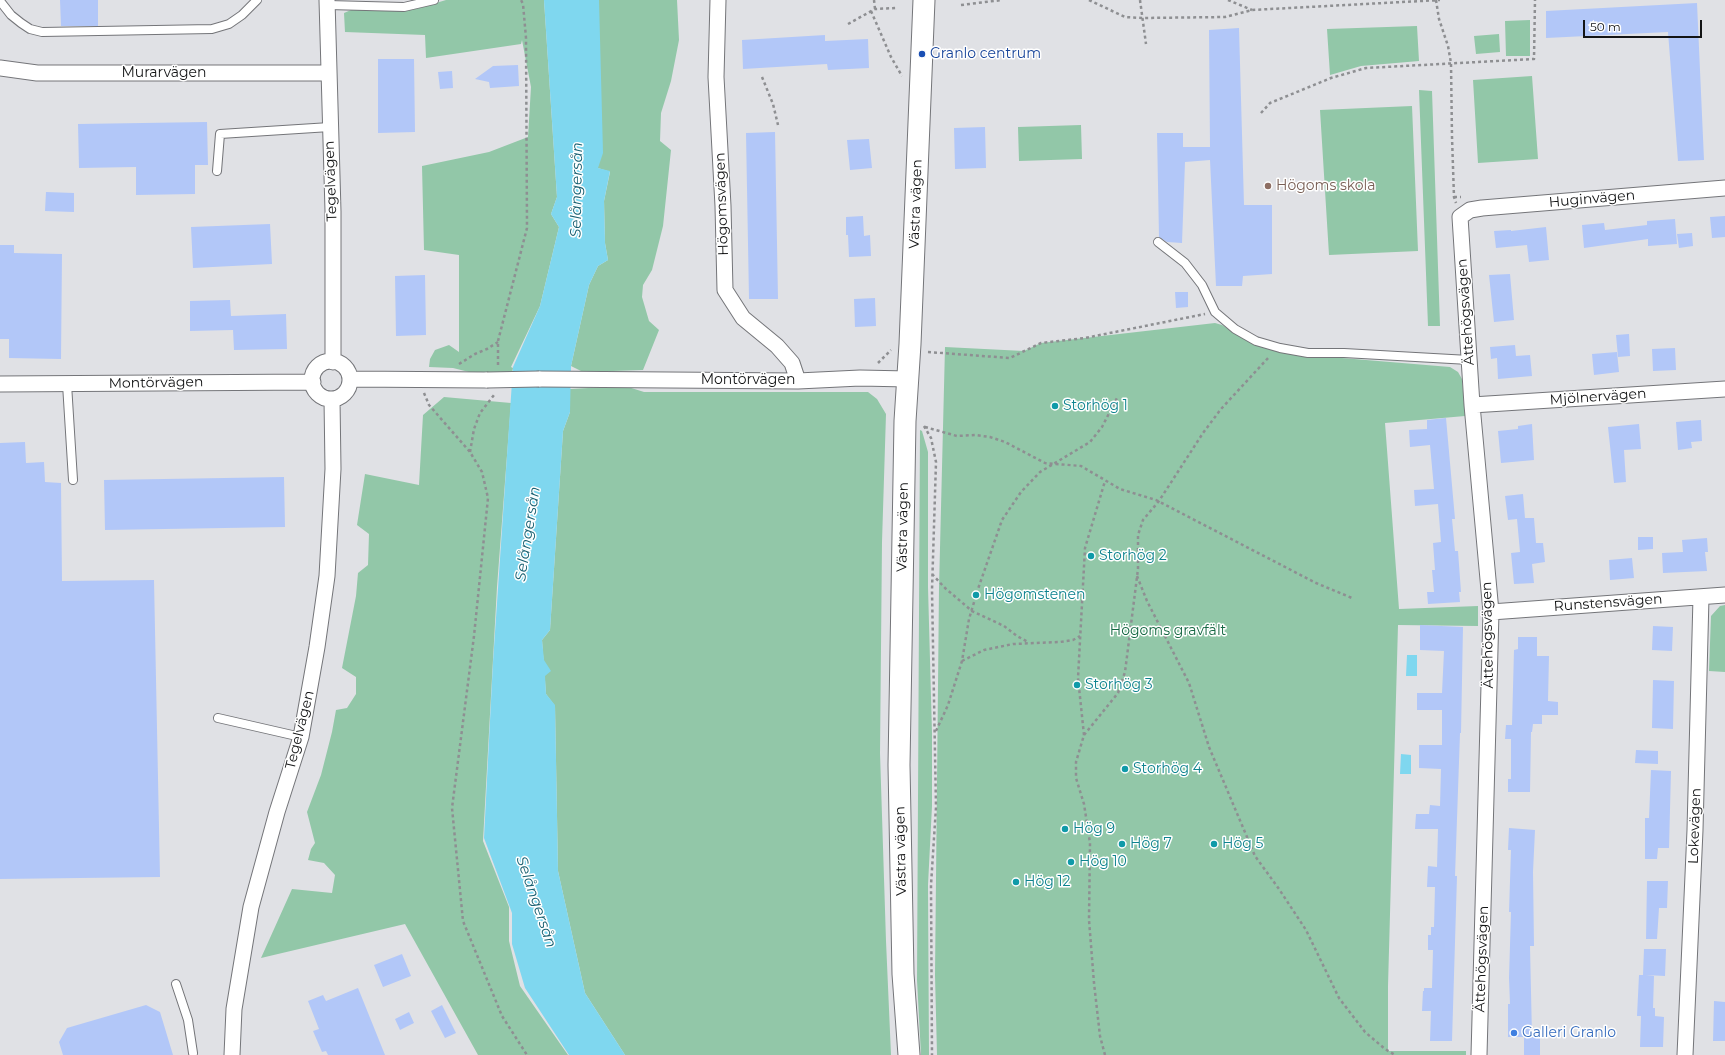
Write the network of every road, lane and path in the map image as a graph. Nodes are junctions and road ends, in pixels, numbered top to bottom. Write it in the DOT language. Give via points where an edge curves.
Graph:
graph roads {
  1 [pos="256,0"];
  2 [pos="434,0"];
  3 [pos="521,0"];
  4 [pos="718,0"];
  5 [pos="874,0"];
  6 [pos="924,0"];
  7 [pos="1002,0"];
  8 [pos="1089,0"];
  9 [pos="1228,0"];
  10 [pos="1340,0"];
  11 [pos="1436,0"];
  12 [pos="1440,0"];
  13 [pos="1535,0"];
  14 [pos="0,1"];
  15 [pos="1140,1"];
  16 [pos="328,3"];
  17 [pos="961,5"];
  18 [pos="1340,5"];
  19 [pos="896,8"];
  20 [pos="875,9"];
  21 [pos="1252,10"];
  22 [pos="871,11"];
  23 [pos="1142,18"];
  24 [pos="848,24"];
  25 [pos="1146,44"];
  26 [pos="1451,63"];
  27 [pos="0,68"];
  28 [pos="329,73"];
  29 [pos="762,77"];
  30 [pos="903,78"];
  31 [pos="1261,113"];
  32 [pos="778,125"];
  33 [pos="330,127"];
  34 [pos="217,171"];
  35 [pos="1725,188"];
  36 [pos="1460,217"];
  37 [pos="1158,242"];
  38 [pos="1215,312"];
  39 [pos="498,341"];
  40 [pos="1277,348"];
  41 [pos="922,352"];
  42 [pos="1469,360"];
  43 [pos="333,362"];
  44 [pos="498,369"];
  45 [pos="350,379"];
  46 [pos="908,379"];
  47 [pos="449,380"];
  48 [pos="798,381"];
  49 [pos="313,382"];
  50 [pos="0,384"];
  51 [pos="67,384"];
  52 [pos="492,385"];
  53 [pos="1725,389"];
  54 [pos="1118,396"];
  55 [pos="426,398"];
  56 [pos="332,399"];
  57 [pos="1472,405"];
  58 [pos="920,424"];
  59 [pos="924,427"];
  60 [pos="470,452"];
  61 [pos="1055,463"];
  62 [pos="73,480"];
  63 [pos="1105,481"];
  64 [pos="1159,501"];
  65 [pos="932,574"];
  66 [pos="1137,576"];
  67 [pos="1725,595"];
  68 [pos="1701,597"];
  69 [pos="1352,598"];
  70 [pos="972,611"];
  71 [pos="1491,612"];
  72 [pos="1080,636"];
  73 [pos="1029,642"];
  74 [pos="962,662"];
  75 [pos="218,718"];
  76 [pos="935,731"];
  77 [pos="1084,735"];
  78 [pos="301,738"];
  79 [pos="176,984"];
  80 [pos="193,1053"];
  81 [pos="232,1055"];
  82 [pos="527,1055"];
  83 [pos="909,1055"];
  84 [pos="932,1055"];
  85 [pos="1105,1055"];
  86 [pos="1396,1055"];
  87 [pos="1479,1055"];
  88 [pos="1685,1055"];
  1 -- 14 [label="lane" via="233,22 212,29 42,32 21,23"];
  2 -- 16 [label="lane" via="404,7"];
  3 -- 39 [label="path" via="526,38 526,228"];
  4 -- 48 [label="street, Högomsvägen" via="716,77 725,290 742,318 777,346 792,363"];
  5 -- 20 [label="path"];
  6 -- 46 [label="street, Västra vägen"];
  7 -- 17 [label="path"];
  8 -- 23 [label="path" via="1125,17"];
  9 -- 21 [label="path"];
  10 -- 18 [label="path"];
  11 -- 12 [label="path"];
  11 -- 18 [label="path"];
  11 -- 26 [label="path"];
  13 -- 26 [label="path" via="1534,59"];
  15 -- 23 [label="path"];
  16 -- 28 [label="street, Tegelvägen"];
  18 -- 21 [label="path"];
  19 -- 20 [label="path"];
  20 -- 22 [label="path"];
  21 -- 23 [label="path" via="1225,17"];
  22 -- 24 [label="path"];
  22 -- 30 [label="path"];
  23 -- 25 [label="path"];
  26 -- 31 [label="path" via="1366,68 1331,78 1270,103"];
  26 -- 36 [label="path" via="1454,197"];
  27 -- 28 [label="street, Murarvägen" via="37,73"];
  28 -- 33 [label="street, Tegelvägen"];
  29 -- 32 [label="path"];
  33 -- 34 [label="lane" via="220,134"];
  33 -- 43 [label="street, Tegelvägen"];
  35 -- 36 [label="street, Huginvägen" via="1482,208 1470,210"];
  36 -- 42 [label="street, Ättehögsvägen"];
  37 -- 38 [label="lane" via="1185,263 1202,284"];
  38 -- 40 [label="lane" via="1234,329 1256,341"];
  38 -- 41 [label="path" via="1085,338 1041,343 1010,358"];
  39 -- 44 [label="path"];
  39 -- 47 [label="path" via="462,361"];
  40 -- 42 [label="lane" via="1308,353"];
  40 -- 64 [label="path" via="1221,409"];
  42 -- 57 [label="street, Ättehögsvägen"];
  43 -- 45 [label="street" via="345,367"];
  43 -- 49 [label="street" via="321,365 313,375"];
  45 -- 47 [label="street"];
  45 -- 56 [label="street" via="347,391 342,396"];
  46 -- 48 [label="street, Montörvägen"];
  46 -- 83 [label="street, Västra vägen" via="899,765 903,974"];
  47 -- 52 [label="street"];
  48 -- 52 [label="street, Montörvägen, bridge" via="588,379"];
  49 -- 51 [label="street, Montörvägen"];
  49 -- 56 [label="street" via="318,394"];
  50 -- 51 [label="street, Montörvägen"];
  51 -- 62 [label="lane"];
  52 -- 60 [label="path" via="474,429"];
  53 -- 57 [label="street, Mjölnervägen"];
  54 -- 61 [label="path" via="1102,427 1090,442"];
  55 -- 60 [label="path" via="429,406"];
  56 -- 78 [label="street, Tegelvägen" via="333,469 327,576 318,648"];
  57 -- 71 [label="street, Ättehögsvägen"];
  58 -- 59 [label="path"];
  59 -- 61 [label="path" via="957,436 990,437 1045,463"];
  59 -- 65 [label="path" via="931,438 936,462"];
  60 -- 82 [label="path" via="482,472 488,498 474,636 452,808 463,921 502,1016"];
  61 -- 63 [label="path" via="1081,466"];
  61 -- 70 [label="path" via="1040,472 1020,492 1002,520"];
  63 -- 64 [label="path" via="1120,489"];
  63 -- 72 [label="path" via="1085,548"];
  64 -- 66 [label="path" via="1146,515 1139,530"];
  64 -- 69 [label="path" via="1316,583"];
  65 -- 70 [label="path"];
  65 -- 76 [label="path"];
  66 -- 77 [label="path" via="1125,672 1118,693"];
  66 -- 86 [label="path" via="1189,683 1209,747 1255,856 1306,930 1338,998 1366,1032"];
  67 -- 68 [label="street, Runstensvägen"];
  68 -- 71 [label="street, Runstensvägen"];
  68 -- 88 [label="street, Lokevägen" via="1695,830"];
  70 -- 73 [label="path" via="1004,626"];
  70 -- 74 [label="path"];
  71 -- 87 [label="street, Ättehögsvägen"];
  72 -- 73 [label="path" via="1060,642"];
  72 -- 77 [label="path" via="1078,678"];
  73 -- 74 [label="path" via="984,650"];
  74 -- 76 [label="path" via="948,705"];
  75 -- 78 [label="lane"];
  76 -- 84 [label="path" via="936,808 931,885"];
  77 -- 85 [label="path" via="1076,762 1076,778 1084,804 1090,843 1089,920 1100,1036"];
  78 -- 81 [label="street, Tegelvägen" via="277,812 251,907 234,1009"];
  79 -- 80 [label="lane" via="188,1020"];
}
